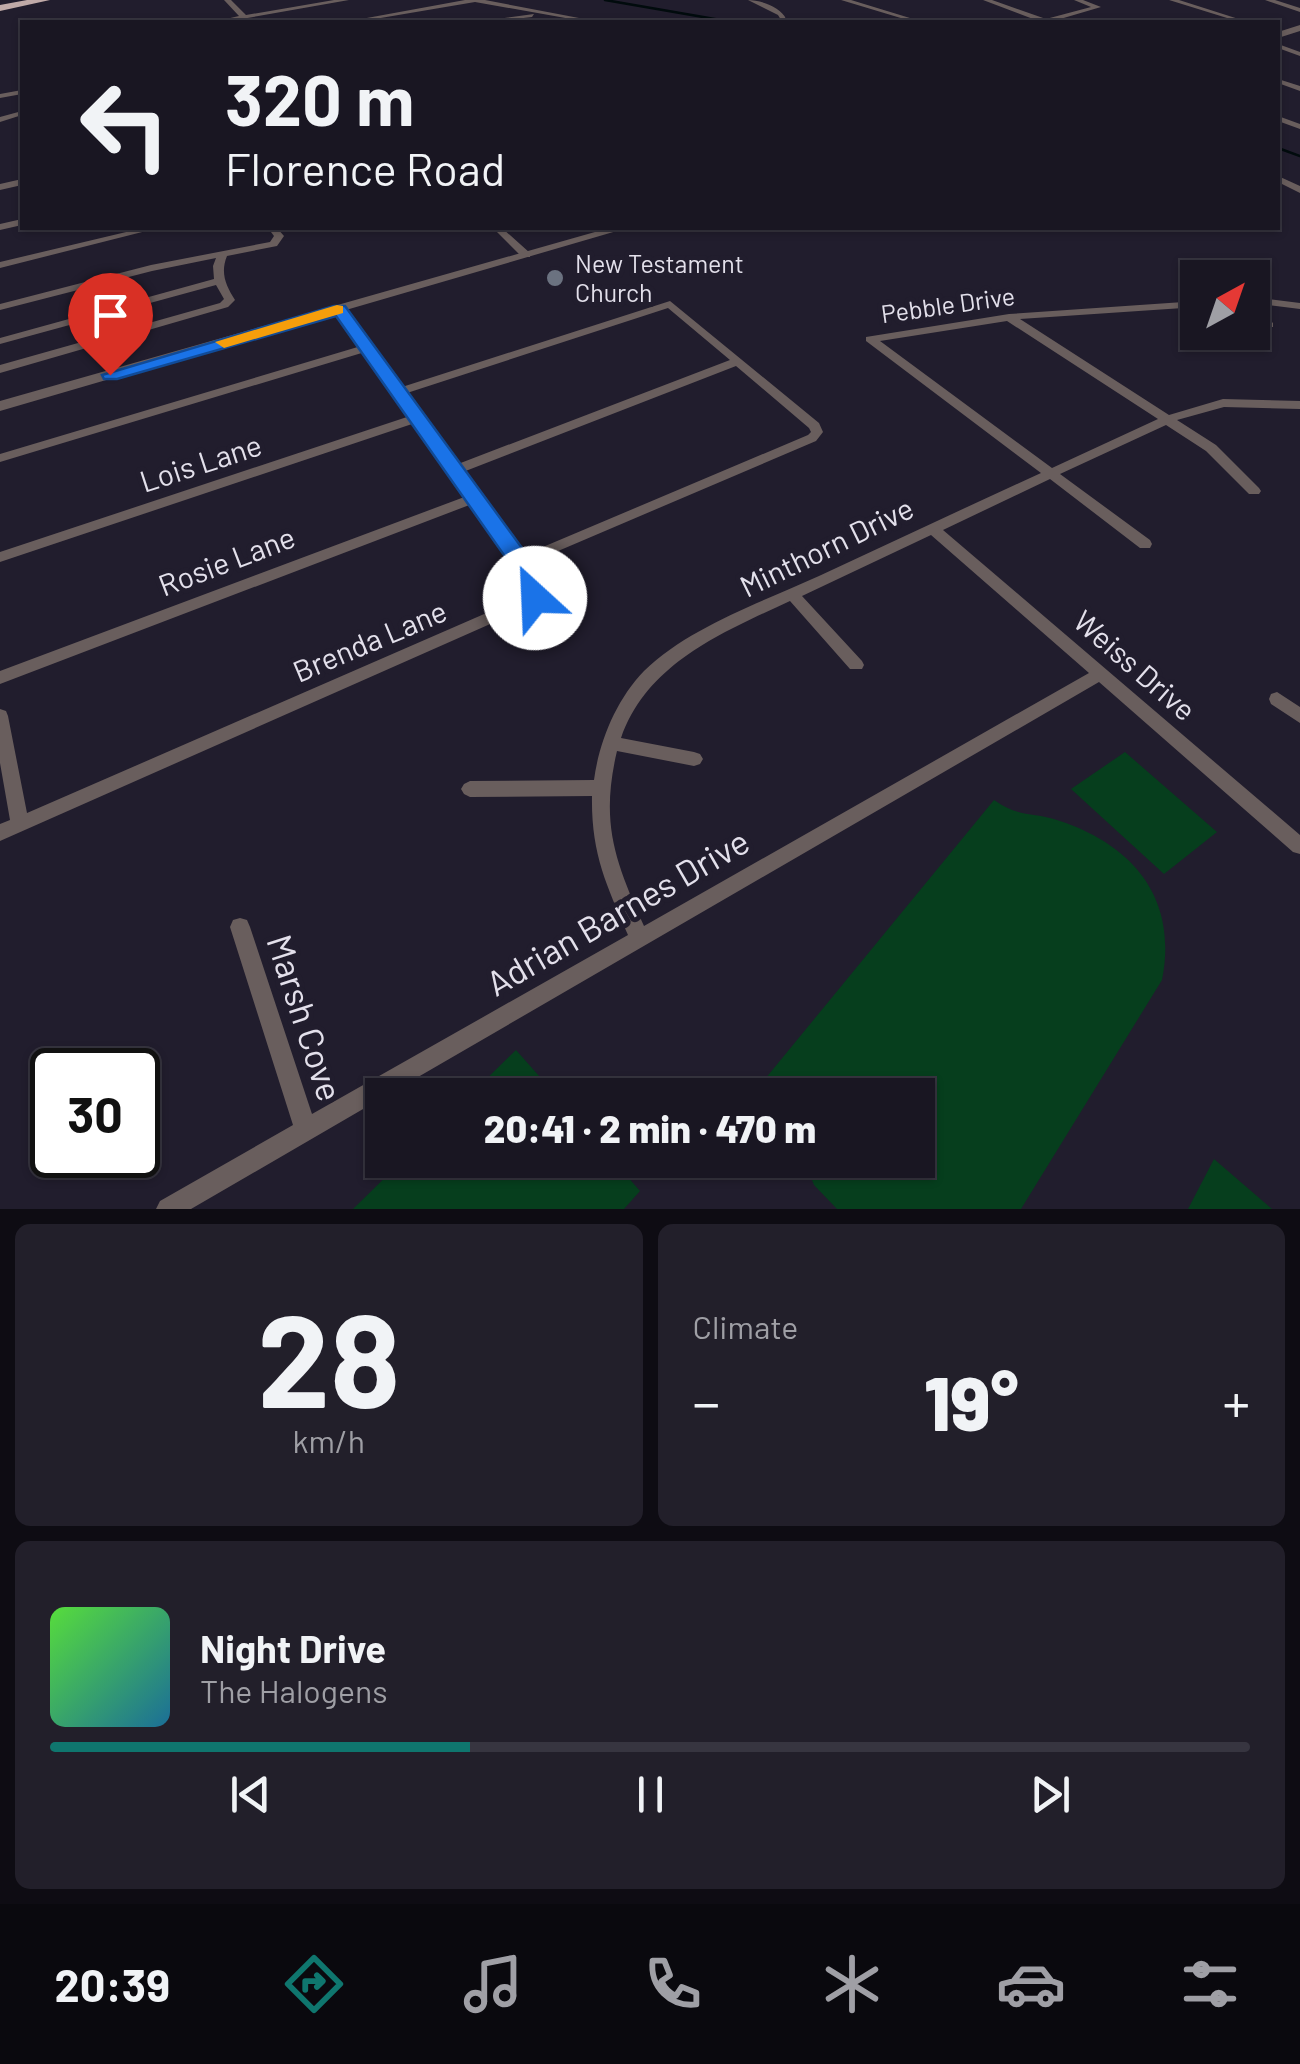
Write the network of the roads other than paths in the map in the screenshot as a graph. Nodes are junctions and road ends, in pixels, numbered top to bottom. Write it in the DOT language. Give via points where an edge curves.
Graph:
graph roads {
  1 [pos="38,0"];
  2 [pos="227,0"];
  3 [pos="346,0"];
  4 [pos="475,0"];
  5 [pos="752,0"];
  6 [pos="844,0"];
  7 [pos="871,0"];
  8 [pos="986,0"];
  9 [pos="1077,0"];
  10 [pos="1172,0"];
  11 [pos="1268,0"];
  12 [pos="855,4"];
  13 [pos="1300,6"];
  14 [pos="0,8"];
  15 [pos="546,12"];
  16 [pos="244,17"];
  17 [pos="783,18"];
  18 [pos="227,20"];
  19 [pos="360,20"];
  20 [pos="501,20"];
  21 [pos="586,20"];
  22 [pos="913,20"];
  23 [pos="1041,20"];
  24 [pos="1053,20"];
  25 [pos="1237,20"];
  26 [pos="0,110"];
  27 [pos="5,118"];
  28 [pos="145,230"];
  29 [pos="274,230"];
  30 [pos="499,230"];
  31 [pos="614,230"];
  32 [pos="222,254"];
  33 [pos="526,255"];
  34 [pos="0,265"];
  35 [pos="218,281"];
  36 [pos="1180,305"];
  37 [pos="1270,305"];
  38 [pos="1300,306"];
  39 [pos="0,307"];
  40 [pos="340,309"];
  41 [pos="1009,317"];
  42 [pos="0,340"];
  43 [pos="367,348"];
  44 [pos="738,361"];
  45 [pos="0,369"];
  46 [pos="399,392"];
  47 [pos="1300,405"];
  48 [pos="0,406"];
  49 [pos="417,418"];
  50 [pos="1168,419"];
  51 [pos="0,458"];
  52 [pos="454,470"];
  53 [pos="1052,474"];
  54 [pos="1254,492"];
  55 [pos="474,498"];
  56 [pos="932,528"];
  57 [pos="1145,544"];
  58 [pos="0,557"];
  59 [pos="520,562"];
  60 [pos="793,594"];
  61 [pos="856,665"];
  62 [pos="1100,674"];
  63 [pos="0,678"];
  64 [pos="1277,699"];
  65 [pos="0,716"];
  66 [pos="1300,716"];
  67 [pos="610,743"];
  68 [pos="694,759"];
  69 [pos="600,788"];
  70 [pos="470,789"];
  71 [pos="20,824"];
  72 [pos="0,833"];
  73 [pos="1300,846"];
  74 [pos="240,927"];
  75 [pos="640,938"];
  76 [pos="306,1129"];
  77 [pos="168,1209"];
  1 -- 14 [label="highway"];
  2 -- 16 [label="street"];
  3 -- 16 [label="street"];
  4 -- 15 [label="street"];
  4 -- 19 [label="street"];
  5 -- 17 [label="street"];
  6 -- 12 [label="street"];
  7 -- 12 [label="street"];
  8 -- 23 [label="street"];
  9 -- 24 [label="street" via="1098,8"];
  10 -- 25 [label="street"];
  11 -- 13 [label="street"];
  12 -- 22 [label="street"];
  15 -- 20 [label="street"];
  15 -- 21 [label="street"];
  16 -- 18 [label="street"];
  26 -- 27 [label="street"];
  28 -- 34 [label="street"];
  29 -- 32 [label="street" via="278,241"];
  30 -- 33 [label="street"];
  31 -- 33 [label="street"];
  32 -- 35 [label="street"];
  32 -- 39 [label="street"];
  33 -- 40 [label="street"];
  35 -- 42 [label="street"];
  35 -- 45 [label="street" via="230,300 224,305"];
  36 -- 41 [label="street, Pebble Drive"];
  37 -- 38 [label="street"];
  40 -- 43 [label="street"];
  40 -- 48 [label="street"];
  41 -- 50 [label="street"];
  41 -- 53 [label="street, Pebble Drive" via="870,338"];
  43 -- 46 [label="street"];
  43 -- 51 [label="street"];
  44 -- 46 [label="street" via="670,304"];
  44 -- 52 [label="street"];
  44 -- 59 [label="street" via="817,432"];
  46 -- 49 [label="street"];
  47 -- 50 [label="street, Minthorn Drive" via="1223,403"];
  49 -- 52 [label="street"];
  49 -- 58 [label="street, Lois Lane"];
  50 -- 53 [label="street, Minthorn Drive"];
  50 -- 54 [label="street" via="1212,448"];
  52 -- 55 [label="street"];
  53 -- 56 [label="street, Minthorn Drive"];
  53 -- 57 [label="street"];
  55 -- 59 [label="street"];
  55 -- 63 [label="street, Rosie Lane"];
  56 -- 60 [label="street, Minthorn Drive"];
  56 -- 62 [label="street, Weiss Drive"];
  59 -- 71 [label="street, Brenda Lane" via="536,584 530,603"];
  60 -- 61 [label="street"];
  60 -- 67 [label="street, Minthorn Drive" via="679,651 654,671"];
  62 -- 73 [label="street, Weiss Drive"];
  62 -- 75 [label="street, Adrian Barnes Drive"];
  64 -- 66 [label="street"];
  65 -- 71 [label="street"];
  67 -- 68 [label="street"];
  67 -- 69 [label="street, Minthorn Drive"];
  69 -- 70 [label="street"];
  69 -- 75 [label="street, Minthorn Drive" via="607,860"];
  71 -- 72 [label="street, Brenda Lane"];
  74 -- 76 [label="street, Marsh Cove"];
  75 -- 76 [label="street, Adrian Barnes Drive"];
  76 -- 77 [label="street, Adrian Barnes Drive"];
}
